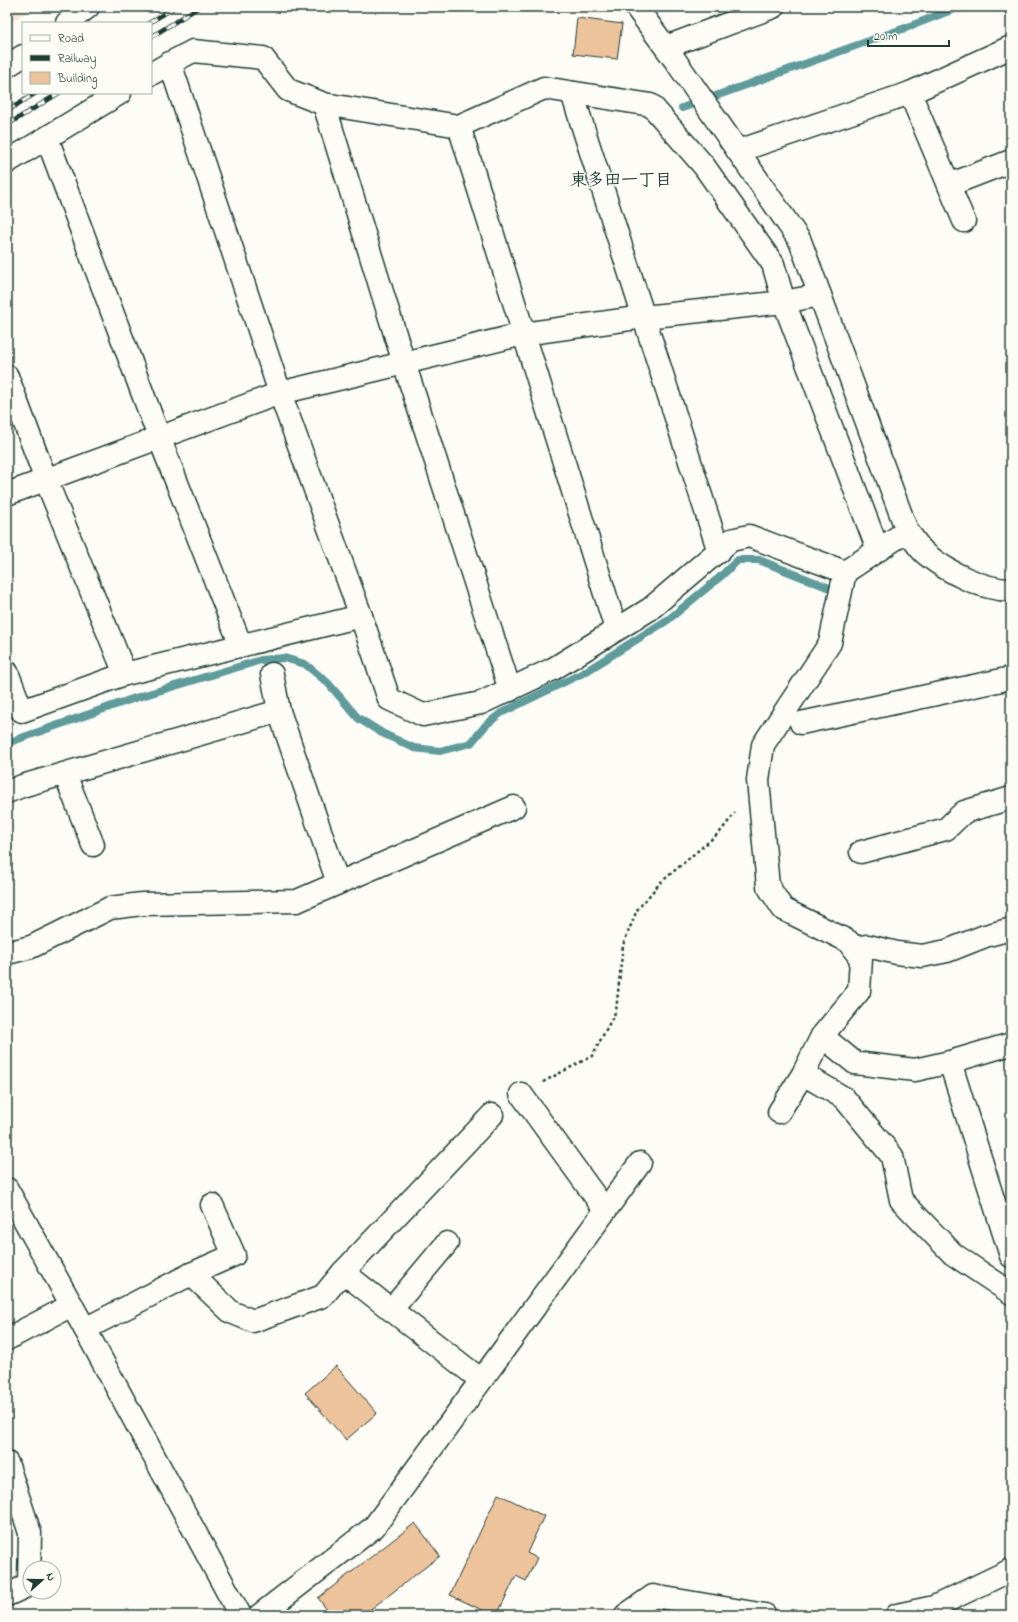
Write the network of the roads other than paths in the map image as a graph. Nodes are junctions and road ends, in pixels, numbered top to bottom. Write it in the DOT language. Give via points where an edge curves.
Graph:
graph roads {
  1 [pos="88,7"];
  2 [pos="636,7"];
  3 [pos="773,7"];
  4 [pos="68,22"];
  5 [pos="1011,47"];
  6 [pos="666,48"];
  7 [pos="22,57"];
  8 [pos="170,63"];
  9 [pos="7,66"];
  10 [pos="152,73"];
  11 [pos="572,93"];
  12 [pos="910,93"];
  13 [pos="118,94"];
  14 [pos="324,104"];
  15 [pos="459,126"];
  16 [pos="47,138"];
  17 [pos="738,151"];
  18 [pos="1011,161"];
  19 [pos="7,162"];
  20 [pos="949,184"];
  21 [pos="964,220"];
  22 [pos="820,295"];
  23 [pos="784,302"];
  24 [pos="644,317"];
  25 [pos="522,334"];
  26 [pos="404,362"];
  27 [pos="7,376"];
  28 [pos="280,393"];
  29 [pos="159,437"];
  30 [pos="46,480"];
  31 [pos="7,494"];
  32 [pos="907,531"];
  33 [pos="878,550"];
  34 [pos="719,552"];
  35 [pos="845,572"];
  36 [pos="1011,590"];
  37 [pos="361,616"];
  38 [pos="616,629"];
  39 [pos="241,646"];
  40 [pos="7,672"];
  41 [pos="125,674"];
  42 [pos="272,674"];
  43 [pos="1011,678"];
  44 [pos="510,690"];
  45 [pos="280,711"];
  46 [pos="801,723"];
  47 [pos="65,774"];
  48 [pos="7,792"];
  49 [pos="1011,798"];
  50 [pos="514,807"];
  51 [pos="93,845"];
  52 [pos="861,852"];
  53 [pos="338,883"];
  54 [pos="1011,929"];
  55 [pos="853,948"];
  56 [pos="7,953"];
  57 [pos="822,1036"];
  58 [pos="1011,1044"];
  59 [pos="950,1062"];
  60 [pos="803,1074"];
  61 [pos="521,1094"];
  62 [pos="779,1112"];
  63 [pos="492,1115"];
  64 [pos="640,1163"];
  65 [pos="7,1189"];
  66 [pos="212,1204"];
  67 [pos="605,1210"];
  68 [pos="447,1243"];
  69 [pos="1011,1256"];
  70 [pos="343,1272"];
  71 [pos="191,1274"];
  72 [pos="1011,1294"];
  73 [pos="72,1305"];
  74 [pos="391,1310"];
  75 [pos="85,1329"];
  76 [pos="7,1339"];
  77 [pos="481,1380"];
  78 [pos="7,1463"];
  79 [pos="1011,1570"];
  80 [pos="7,1595"];
  81 [pos="935,1611"];
  82 [pos="240,1615"];
  83 [pos="260,1615"];
  84 [pos="626,1615"];
  85 [pos="765,1615"];
  86 [pos="897,1615"];
  1 -- 4 [label="street"];
  2 -- 6 [label="street"];
  3 -- 6 [label="street"];
  5 -- 12 [label="street"];
  6 -- 17 [label="street"];
  7 -- 9 [label="street"];
  8 -- 10 [label="street"];
  8 -- 14 [label="street" via="193,51 263,58 288,90"];
  8 -- 28 [label="street"];
  11 -- 15 [label="street" via="544,88"];
  11 -- 23 [label="street" via="651,105 704,166 773,264"];
  11 -- 24 [label="street"];
  12 -- 17 [label="street"];
  12 -- 20 [label="street"];
  13 -- 16 [label="street"];
  14 -- 15 [label="street"];
  14 -- 26 [label="street"];
  15 -- 25 [label="street"];
  16 -- 19 [label="street"];
  16 -- 29 [label="street"];
  17 -- 22 [label="street" via="800,241"];
  18 -- 20 [label="street"];
  20 -- 21 [label="street"];
  22 -- 23 [label="street"];
  22 -- 32 [label="street"];
  23 -- 24 [label="street"];
  23 -- 33 [label="street"];
  24 -- 25 [label="street"];
  24 -- 34 [label="street"];
  25 -- 26 [label="street"];
  25 -- 38 [label="street"];
  26 -- 28 [label="street"];
  26 -- 44 [label="street"];
  27 -- 30 [label="street"];
  28 -- 29 [label="street"];
  28 -- 37 [label="street"];
  29 -- 30 [label="street"];
  29 -- 39 [label="street"];
  30 -- 31 [label="street"];
  30 -- 41 [label="street"];
  32 -- 33 [label="street"];
  32 -- 36 [label="street" via="926,554 954,573 998,590"];
  33 -- 35 [label="street"];
  34 -- 35 [label="street" via="732,540 749,536"];
  34 -- 38 [label="street" via="650,609"];
  35 -- 55 [label="street" via="830,642 763,745 758,780 768,886 783,909 848,942"];
  37 -- 39 [label="street"];
  37 -- 44 [label="street" via="389,699 423,714 481,703"];
  38 -- 44 [label="street" via="553,669"];
  39 -- 41 [label="street"];
  40 -- 41 [label="street" via="22,711"];
  42 -- 45 [label="street"];
  43 -- 46 [label="street"];
  45 -- 47 [label="street"];
  45 -- 53 [label="street"];
  47 -- 48 [label="street"];
  47 -- 51 [label="street"];
  49 -- 52 [label="street" via="964,812 946,828"];
  50 -- 53 [label="street"];
  53 -- 56 [label="street" via="298,901 142,904 110,908 31,947"];
  54 -- 55 [label="street" via="947,951 922,956 868,946"];
  55 -- 57 [label="street" via="861,959 859,991"];
  57 -- 59 [label="street" via="855,1063 915,1070"];
  57 -- 60 [label="street"];
  58 -- 59 [label="street"];
  59 -- 69 [label="street"];
  60 -- 62 [label="street"];
  60 -- 72 [label="street" via="844,1098 892,1156 901,1200 953,1254"];
  61 -- 67 [label="street"];
  63 -- 70 [label="street"];
  64 -- 67 [label="street"];
  65 -- 73 [label="street"];
  66 -- 71 [label="street" via="234,1255"];
  67 -- 77 [label="street"];
  68 -- 74 [label="street"];
  70 -- 71 [label="street" via="323,1296 253,1321 231,1312"];
  70 -- 74 [label="street"];
  71 -- 75 [label="street"];
  73 -- 75 [label="street"];
  73 -- 76 [label="street"];
  74 -- 77 [label="street"];
  75 -- 82 [label="street"];
  77 -- 83 [label="street" via="374,1528"];
  78 -- 80 [label="street" via="30,1533 29,1585"];
  79 -- 81 [label="street"];
  81 -- 86 [label="street"];
  84 -- 85 [label="street" via="653,1596"];
}
